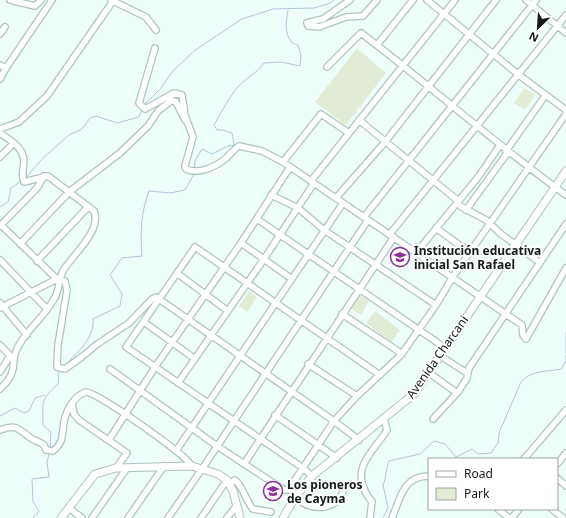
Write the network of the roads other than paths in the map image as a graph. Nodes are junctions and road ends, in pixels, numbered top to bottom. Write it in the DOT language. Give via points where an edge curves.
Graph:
graph roads {
  1 [pos="10,0"];
  2 [pos="41,0"];
  3 [pos="52,0"];
  4 [pos="112,0"];
  5 [pos="350,0"];
  6 [pos="377,0"];
  7 [pos="413,0"];
  8 [pos="427,0"];
  9 [pos="454,0"];
  10 [pos="496,0"];
  11 [pos="526,0"];
  12 [pos="536,0"];
  13 [pos="532,5"];
  14 [pos="444,13"];
  15 [pos="566,14"];
  16 [pos="556,26"];
  17 [pos="5,27"];
  18 [pos="156,30"];
  19 [pos="566,33"];
  20 [pos="0,34"];
  21 [pos="470,34"];
  22 [pos="377,45"];
  23 [pos="155,48"];
  24 [pos="494,55"];
  25 [pos="0,65"];
  26 [pos="403,66"];
  27 [pos="327,67"];
  28 [pos="6,68"];
  29 [pos="519,75"];
  30 [pos="0,79"];
  31 [pos="428,86"];
  32 [pos="545,96"];
  33 [pos="452,106"];
  34 [pos="566,110"];
  35 [pos="566,114"];
  36 [pos="359,120"];
  37 [pos="189,125"];
  38 [pos="476,126"];
  39 [pos="0,128"];
  40 [pos="0,133"];
  41 [pos="349,133"];
  42 [pos="385,142"];
  43 [pos="14,143"];
  44 [pos="500,145"];
  45 [pos="507,151"];
  46 [pos="0,157"];
  47 [pos="408,161"];
  48 [pos="283,162"];
  49 [pos="290,167"];
  50 [pos="529,168"];
  51 [pos="566,171"];
  52 [pos="44,176"];
  53 [pos="434,181"];
  54 [pos="312,182"];
  55 [pos="555,187"];
  56 [pos="69,192"];
  57 [pos="271,195"];
  58 [pos="566,195"];
  59 [pos="336,198"];
  60 [pos="458,202"];
  61 [pos="343,203"];
  62 [pos="88,207"];
  63 [pos="298,208"];
  64 [pos="466,210"];
  65 [pos="366,218"];
  66 [pos="256,219"];
  67 [pos="566,224"];
  68 [pos="491,225"];
  69 [pos="0,226"];
  70 [pos="436,228"];
  71 [pos="324,230"];
  72 [pos="392,235"];
  73 [pos="280,236"];
  74 [pos="241,243"];
  75 [pos="20,244"];
  76 [pos="516,244"];
  77 [pos="350,247"];
  78 [pos="416,253"];
  79 [pos="470,253"];
  80 [pos="308,255"];
  81 [pos="264,259"];
  82 [pos="0,260"];
  83 [pos="37,261"];
  84 [pos="539,262"];
  85 [pos="375,264"];
  86 [pos="225,267"];
  87 [pos="566,268"];
  88 [pos="334,272"];
  89 [pos="178,274"];
  90 [pos="452,278"];
  91 [pos="58,279"];
  92 [pos="292,279"];
  93 [pos="248,284"];
  94 [pos="359,289"];
  95 [pos="30,292"];
  96 [pos="206,295"];
  97 [pos="479,297"];
  98 [pos="161,299"];
  99 [pos="276,303"];
  100 [pos="436,305"];
  101 [pos="1,306"];
  102 [pos="47,309"];
  103 [pos="228,311"];
  104 [pos="342,314"];
  105 [pos="505,314"];
  106 [pos="188,319"];
  107 [pos="301,320"];
  108 [pos="144,322"];
  109 [pos="419,330"];
  110 [pos="27,335"];
  111 [pos="211,335"];
  112 [pos="326,337"];
  113 [pos="172,342"];
  114 [pos="0,345"];
  115 [pos="444,347"];
  116 [pos="401,355"];
  117 [pos="439,355"];
  118 [pos="240,356"];
  119 [pos="12,358"];
  120 [pos="195,359"];
  121 [pos="308,364"];
  122 [pos="155,367"];
  123 [pos="110,369"];
  124 [pos="0,372"];
  125 [pos="428,372"];
  126 [pos="265,373"];
  127 [pos="467,373"];
  128 [pos="380,375"];
  129 [pos="178,383"];
  130 [pos="0,389"];
  131 [pos="140,391"];
  132 [pos="291,391"];
  133 [pos="456,393"];
  134 [pos="357,396"];
  135 [pos="72,403"];
  136 [pos="208,404"];
  137 [pos="566,410"];
  138 [pos="124,414"];
  139 [pos="276,415"];
  140 [pos="384,419"];
  141 [pos="433,419"];
  142 [pos="334,421"];
  143 [pos="233,422"];
  144 [pos="192,428"];
  145 [pos="0,430"];
  146 [pos="260,439"];
  147 [pos="109,440"];
  148 [pos="359,440"];
  149 [pos="320,445"];
  150 [pos="217,446"];
  151 [pos="176,451"];
  152 [pos="566,453"];
  153 [pos="526,457"];
  154 [pos="337,458"];
  155 [pos="558,463"];
  156 [pos="244,464"];
  157 [pos="164,466"];
  158 [pos="192,466"];
  159 [pos="116,468"];
  160 [pos="127,468"];
  161 [pos="303,468"];
  162 [pos="202,469"];
  163 [pos="312,476"];
  164 [pos="428,476"];
  165 [pos="558,479"];
  166 [pos="228,482"];
  167 [pos="566,486"];
  168 [pos="289,489"];
  169 [pos="343,492"];
  170 [pos="234,495"];
  171 [pos="243,495"];
  172 [pos="296,496"];
  173 [pos="237,505"];
  174 [pos="69,508"];
  175 [pos="499,510"];
  176 [pos="518,510"];
  177 [pos="553,510"];
  178 [pos="271,512"];
  179 [pos="61,518"];
  180 [pos="82,518"];
  181 [pos="92,518"];
  182 [pos="128,518"];
  183 [pos="168,518"];
  184 [pos="201,518"];
  185 [pos="227,518"];
  186 [pos="240,518"];
  187 [pos="283,518"];
  188 [pos="370,518"];
  189 [pos="392,518"];
  190 [pos="511,518"];
  191 [pos="563,518"];
  1 -- 2 [label="street" via="35,6"];
  3 -- 28 [label="street"];
  4 -- 18 [label="street" via="146,17"];
  4 -- 39 [label="street" via="47,96 19,122"];
  5 -- 6 [label="street" via="323,19 307,24 308,26 319,27 346,16 363,16"];
  7 -- 22 [label="street"];
  8 -- 14 [label="street"];
  9 -- 14 [label="street"];
  10 -- 21 [label="street"];
  11 -- 13 [label="street"];
  12 -- 13 [label="street"];
  13 -- 16 [label="street"];
  13 -- 24 [label="street"];
  14 -- 21 [label="street"];
  14 -- 26 [label="street"];
  15 -- 16 [label="street"];
  16 -- 19 [label="street"];
  16 -- 29 [label="street"];
  17 -- 20 [label="street"];
  21 -- 24 [label="street"];
  21 -- 31 [label="street"];
  22 -- 26 [label="street"];
  22 -- 27 [label="street" via="361,33"];
  23 -- 37 [label="street" via="139,98 143,108 179,93 182,95"];
  24 -- 29 [label="street"];
  24 -- 33 [label="street"];
  25 -- 28 [label="street"];
  26 -- 31 [label="street"];
  26 -- 36 [label="street"];
  28 -- 30 [label="street"];
  29 -- 32 [label="street"];
  29 -- 38 [label="street"];
  31 -- 33 [label="street"];
  31 -- 42 [label="street"];
  32 -- 34 [label="street"];
  32 -- 45 [label="street"];
  33 -- 38 [label="street"];
  33 -- 47 [label="street"];
  35 -- 50 [label="street"];
  36 -- 41 [label="street"];
  36 -- 42 [label="street"];
  37 -- 48 [label="street" via="193,137 184,166 186,169 203,171 224,160 239,146 262,151"];
  37 -- 56 [label="street" via="176,102 172,100 158,111 148,126 120,153"];
  38 -- 44 [label="street"];
  38 -- 53 [label="street"];
  40 -- 43 [label="street"];
  41 -- 48 [label="street" via="321,114"];
  41 -- 54 [label="street"];
  42 -- 47 [label="street"];
  42 -- 59 [label="street"];
  43 -- 46 [label="street"];
  43 -- 52 [label="street" via="24,156 23,180"];
  44 -- 45 [label="street"];
  44 -- 60 [label="street"];
  45 -- 50 [label="street"];
  45 -- 64 [label="street"];
  47 -- 53 [label="street"];
  47 -- 65 [label="street"];
  48 -- 49 [label="street"];
  49 -- 54 [label="street"];
  49 -- 57 [label="street"];
  50 -- 55 [label="street"];
  50 -- 68 [label="street"];
  51 -- 55 [label="main road, Avenida Charcani"];
  52 -- 56 [label="street" via="48,176"];
  52 -- 69 [label="street" via="37,188"];
  53 -- 60 [label="street"];
  53 -- 72 [label="street"];
  54 -- 59 [label="street"];
  54 -- 63 [label="street"];
  55 -- 58 [label="street"];
  55 -- 76 [label="main road, Avenida Charcani"];
  56 -- 62 [label="street"];
  56 -- 75 [label="street"];
  57 -- 63 [label="street"];
  57 -- 66 [label="street"];
  59 -- 61 [label="street"];
  60 -- 64 [label="street"];
  60 -- 70 [label="street"];
  61 -- 65 [label="street"];
  61 -- 71 [label="street"];
  62 -- 83 [label="street"];
  62 -- 91 [label="street" via="96,216 95,226 90,237"];
  63 -- 71 [label="street"];
  63 -- 73 [label="street"];
  64 -- 68 [label="street"];
  65 -- 72 [label="street"];
  65 -- 77 [label="street"];
  66 -- 73 [label="street"];
  66 -- 74 [label="street"];
  67 -- 84 [label="street"];
  68 -- 76 [label="street"];
  68 -- 79 [label="street"];
  69 -- 75 [label="street"];
  70 -- 78 [label="street"];
  70 -- 79 [label="street"];
  71 -- 77 [label="street"];
  71 -- 80 [label="street"];
  72 -- 78 [label="street"];
  72 -- 85 [label="street"];
  73 -- 80 [label="street"];
  73 -- 81 [label="street"];
  74 -- 81 [label="street"];
  74 -- 86 [label="street"];
  75 -- 83 [label="street"];
  76 -- 84 [label="street"];
  76 -- 97 [label="main road, Avenida Charcani"];
  77 -- 85 [label="street"];
  77 -- 88 [label="street"];
  78 -- 90 [label="street"];
  79 -- 90 [label="street"];
  80 -- 88 [label="street"];
  80 -- 92 [label="street"];
  81 -- 92 [label="street"];
  81 -- 93 [label="street"];
  82 -- 95 [label="street"];
  83 -- 91 [label="street"];
  84 -- 105 [label="street"];
  85 -- 94 [label="street"];
  85 -- 100 [label="street"];
  86 -- 89 [label="street" via="195,248"];
  86 -- 93 [label="street"];
  86 -- 96 [label="street"];
  87 -- 105 [label="street" via="526,339 522,325"];
  88 -- 94 [label="street"];
  88 -- 107 [label="street"];
  89 -- 96 [label="street"];
  89 -- 98 [label="street"];
  90 -- 97 [label="street"];
  90 -- 100 [label="street"];
  91 -- 95 [label="street"];
  91 -- 98 [label="street" via="65,281 67,290 58,345 59,369 68,368 128,323 152,299"];
  91 -- 102 [label="street" via="59,290"];
  92 -- 99 [label="street"];
  93 -- 99 [label="street"];
  93 -- 103 [label="street"];
  94 -- 104 [label="street"];
  94 -- 109 [label="street"];
  95 -- 101 [label="street"];
  95 -- 102 [label="street"];
  96 -- 103 [label="street"];
  96 -- 106 [label="street"];
  97 -- 105 [label="street"];
  97 -- 115 [label="main road, Avenida Charcani"];
  98 -- 106 [label="street"];
  98 -- 108 [label="street"];
  99 -- 107 [label="street"];
  99 -- 118 [label="street"];
  100 -- 109 [label="street"];
  101 -- 110 [label="street"];
  102 -- 110 [label="street"];
  103 -- 111 [label="street"];
  104 -- 112 [label="street"];
  104 -- 116 [label="street"];
  105 -- 127 [label="street"];
  106 -- 111 [label="street"];
  106 -- 113 [label="street"];
  107 -- 112 [label="street"];
  107 -- 126 [label="street"];
  108 -- 113 [label="street"];
  108 -- 122 [label="street" via="126,347"];
  109 -- 115 [label="street"];
  109 -- 116 [label="street"];
  110 -- 119 [label="street"];
  111 -- 118 [label="street"];
  111 -- 120 [label="street"];
  112 -- 121 [label="street"];
  112 -- 128 [label="street"];
  113 -- 120 [label="street"];
  113 -- 122 [label="street"];
  114 -- 119 [label="street"];
  115 -- 117 [label="main road, Avenida Charcani"];
  116 -- 128 [label="street"];
  117 -- 125 [label="main road, Avenida Charcani"];
  117 -- 127 [label="street"];
  118 -- 126 [label="street"];
  118 -- 136 [label="street"];
  119 -- 124 [label="street"];
  119 -- 130 [label="street" via="13,370 8,381"];
  120 -- 129 [label="street"];
  121 -- 132 [label="street"];
  121 -- 134 [label="street"];
  122 -- 129 [label="street"];
  122 -- 131 [label="street"];
  123 -- 131 [label="street"];
  125 -- 133 [label="street"];
  125 -- 140 [label="main road, Avenida Charcani" via="411,397"];
  126 -- 132 [label="street"];
  126 -- 143 [label="street"];
  127 -- 133 [label="street" via="467,378"];
  128 -- 134 [label="street"];
  129 -- 136 [label="street"];
  131 -- 138 [label="street"];
  131 -- 144 [label="street"];
  132 -- 139 [label="street"];
  132 -- 142 [label="street"];
  133 -- 141 [label="street"];
  134 -- 142 [label="street"];
  135 -- 138 [label="street" via="81,393 90,392"];
  135 -- 145 [label="street" via="64,421 60,444 53,451 46,450 44,445 32,439 21,428 9,427"];
  135 -- 147 [label="street" via="74,414 79,420"];
  136 -- 143 [label="street"];
  136 -- 144 [label="street"];
  137 -- 153 [label="street"];
  138 -- 147 [label="street"];
  138 -- 151 [label="street"];
  139 -- 146 [label="street"];
  139 -- 149 [label="street"];
  140 -- 148 [label="main road, Avenida Charcani"];
  140 -- 188 [label="street" via="387,430 365,460 361,470 362,486 372,501"];
  142 -- 148 [label="street"];
  142 -- 149 [label="street"];
  143 -- 146 [label="street"];
  143 -- 150 [label="street"];
  144 -- 150 [label="street"];
  144 -- 151 [label="street"];
  146 -- 156 [label="street"];
  146 -- 161 [label="street"];
  147 -- 159 [label="street" via="127,453"];
  148 -- 154 [label="main road, Avenida Charcani"];
  149 -- 154 [label="street"];
  149 -- 161 [label="street"];
  150 -- 156 [label="street"];
  150 -- 162 [label="street"];
  151 -- 158 [label="street"];
  152 -- 155 [label="street"];
  154 -- 163 [label="main road, Avenida Charcani"];
  156 -- 168 [label="street" via="284,490"];
  157 -- 158 [label="main road"];
  157 -- 160 [label="main road"];
  157 -- 182 [label="street"];
  158 -- 162 [label="main road"];
  159 -- 160 [label="main road"];
  159 -- 174 [label="main road" via="95,474"];
  160 -- 181 [label="street"];
  161 -- 163 [label="street"];
  161 -- 168 [label="street"];
  162 -- 166 [label="main road" via="218,474"];
  162 -- 183 [label="street"];
  163 -- 172 [label="main road, Avenida Charcani"];
  164 -- 189 [label="street" via="421,477 401,492"];
  165 -- 167 [label="street"];
  166 -- 170 [label="main road"];
  166 -- 171 [label="street" via="238,482"];
  166 -- 184 [label="street"];
  168 -- 172 [label="street"];
  169 -- 172 [label="street" via="340,500 334,504 315,508 301,502"];
  170 -- 171 [label="street"];
  170 -- 173 [label="main road"];
  171 -- 178 [label="street" via="253,509"];
  172 -- 187 [label="main road, Avenida Charcani"];
  173 -- 185 [label="street"];
  173 -- 186 [label="main road"];
  174 -- 179 [label="main road"];
  174 -- 180 [label="street"];
  175 -- 190 [label="street"];
  176 -- 190 [label="street"];
  177 -- 191 [label="street"];
}
